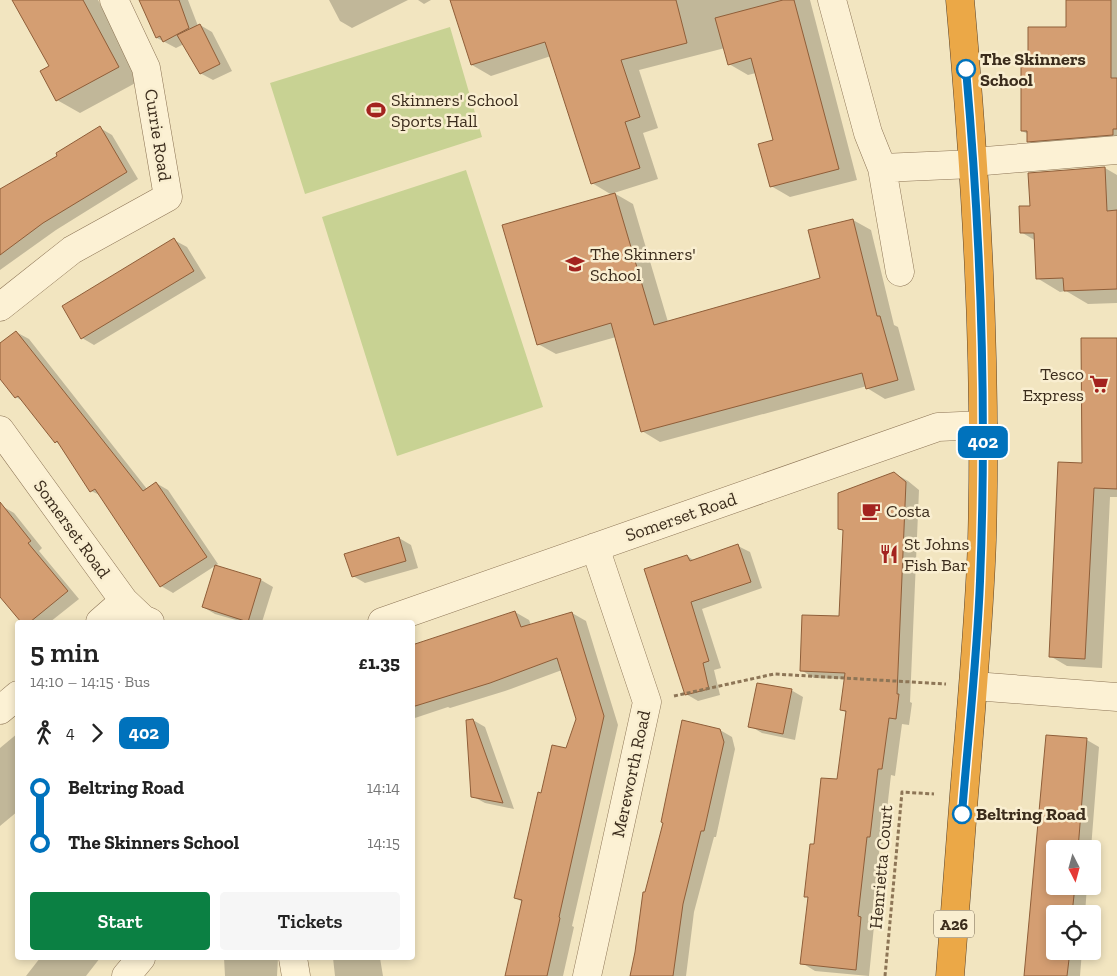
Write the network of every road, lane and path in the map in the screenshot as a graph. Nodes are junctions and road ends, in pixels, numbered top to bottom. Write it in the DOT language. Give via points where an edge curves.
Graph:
graph roads {
  1 [pos="114,0"];
  2 [pos="832,0"];
  3 [pos="960,0"];
  4 [pos="1117,150"];
  5 [pos="973,163"];
  6 [pos="882,168"];
  7 [pos="900,272"];
  8 [pos="0,307"];
  9 [pos="983,424"];
  10 [pos="0,430"];
  11 [pos="595,547"];
  12 [pos="124,601"];
  13 [pos="102,620"];
  14 [pos="145,620"];
  15 [pos="388,620"];
  16 [pos="974,686"];
  17 [pos="1117,696"];
  18 [pos="15,698"];
  19 [pos="647,702"];
  20 [pos="0,710"];
  21 [pos="964,795"];
  22 [pos="139,960"];
  23 [pos="293,960"];
  24 [pos="126,976"];
  25 [pos="296,976"];
  26 [pos="587,976"];
  27 [pos="885,976"];
  28 [pos="950,976"];
  1 -- 8 [label="street, Currie Road" via="146,68 168,197 72,250"];
  2 -- 6 [label="street" via="868,133"];
  3 -- 5 [label="highway, A26"];
  4 -- 5 [label="street"];
  5 -- 6 [label="street"];
  5 -- 9 [label="highway, A26" via="982,314"];
  6 -- 7 [label="street"];
  9 -- 11 [label="street, Somerset Road" via="938,427"];
  9 -- 16 [label="highway, A26" via="982,537"];
  10 -- 12 [label="street, Somerset Road"];
  11 -- 15 [label="street, Somerset Road"];
  11 -- 19 [label="street, Mereworth Road"];
  12 -- 13 [label="street"];
  12 -- 14 [label="street, Somerset Road"];
  16 -- 17 [label="street"];
  16 -- 19 [label="path" via="774,674"];
  16 -- 21 [label="highway, A26"];
  18 -- 20 [label="street"];
  19 -- 26 [label="street, Mereworth Road"];
  21 -- 27 [label="path, Henrietta Court" via="902,792"];
  21 -- 28 [label="highway, A26"];
  22 -- 24 [label="street"];
  23 -- 25 [label="street"];
}
